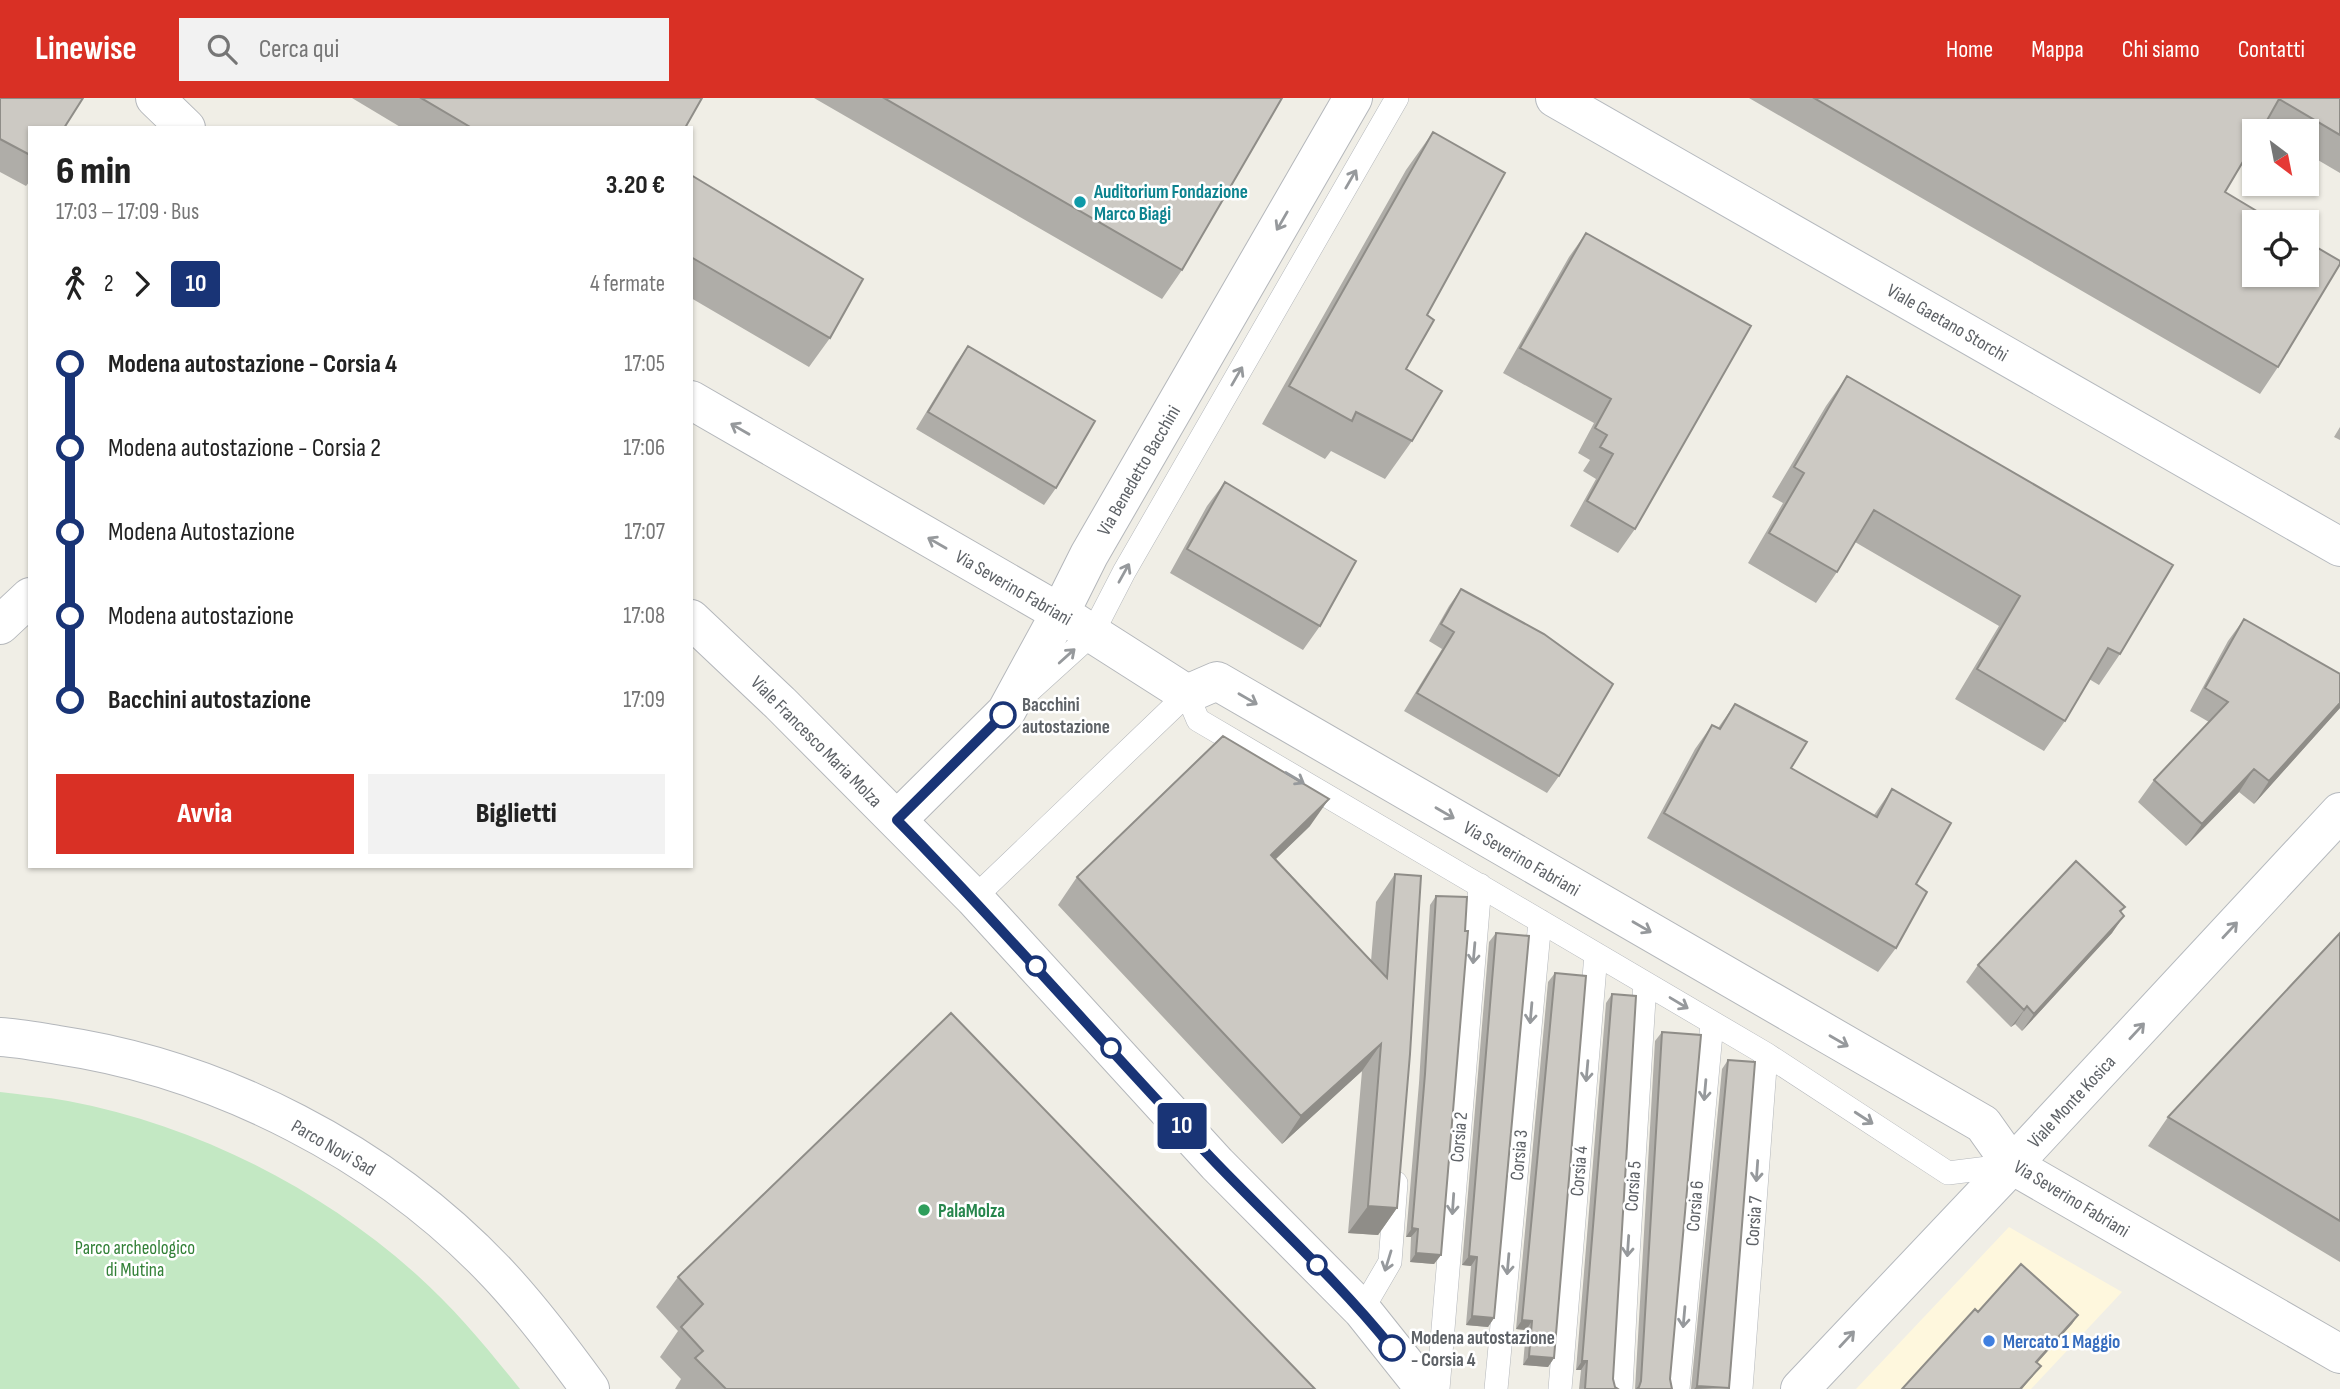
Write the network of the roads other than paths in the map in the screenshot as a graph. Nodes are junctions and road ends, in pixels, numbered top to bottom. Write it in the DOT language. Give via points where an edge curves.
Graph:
graph roads {
  1 [pos="155,98"];
  2 [pos="1353,98"];
  3 [pos="1397,98"];
  4 [pos="1555,98"];
  5 [pos="184,126"];
  6 [pos="693,402"];
  7 [pos="2340,547"];
  8 [pos="28,599"];
  9 [pos="1060,613"];
  10 [pos="693,621"];
  11 [pos="0,625"];
  12 [pos="1092,634"];
  13 [pos="1187,694"];
  14 [pos="1006,712"];
  15 [pos="2340,811"];
  16 [pos="897,820"];
  17 [pos="1419,851"];
  18 [pos="1417,878"];
  19 [pos="1480,885"];
  20 [pos="974,898"];
  21 [pos="1540,921"];
  22 [pos="1596,954"];
  23 [pos="1645,983"];
  24 [pos="1712,1023"];
  25 [pos="0,1037"];
  26 [pos="1766,1054"];
  27 [pos="1398,1165"];
  28 [pos="2012,1165"];
  29 [pos="1362,1310"];
  30 [pos="2340,1354"];
  31 [pos="590,1389"];
  32 [pos="1425,1389"];
  33 [pos="1438,1389"];
  34 [pos="1496,1389"];
  35 [pos="1560,1389"];
  36 [pos="1621,1389"];
  37 [pos="1678,1389"];
  38 [pos="1741,1389"];
  39 [pos="1800,1389"];
  1 -- 5 [label="street"];
  2 -- 9 [label="street, Via Benedetto Bacchini, one-way"];
  12 -- 3 [label="lane, one-way"];
  4 -- 7 [label="street, Viale Gaetano Storchi"];
  9 -- 6 [label="street, Via Severino Fabriani, one-way"];
  8 -- 11 [label="street"];
  9 -- 12 [label="street, Via Severino Fabriani"];
  9 -- 14 [label="street, Via Benedetto Bacchini"];
  10 -- 16 [label="street, Viale Francesco Maria Molza"];
  12 -- 13 [label="street, Via Severino Fabriani"];
  14 -- 12 [label="lane, one-way"];
  13 -- 17 [label="lane, one-way" via="1198,720"];
  13 -- 20 [label="lane"];
  13 -- 28 [label="street, Via Severino Fabriani, one-way" via="1217,681 1983,1124"];
  14 -- 16 [label="street, Via Benedetto Bacchini"];
  28 -- 15 [label="street, Viale Monte Kosica, one-way"];
  16 -- 20 [label="street, Viale Francesco Maria Molza"];
  17 -- 18 [label="lane"];
  17 -- 19 [label="lane"];
  19 -- 21 [label="lane"];
  19 -- 33 [label="lane, Corsia 2, one-way"];
  20 -- 29 [label="street, Viale Francesco Maria Molza" via="1217,1164"];
  21 -- 22 [label="lane"];
  21 -- 34 [label="lane, Corsia 3, one-way"];
  22 -- 23 [label="lane"];
  22 -- 35 [label="lane, Corsia 4, one-way"];
  23 -- 24 [label="lane, one-way"];
  23 -- 36 [label="lane, Corsia 5, one-way"];
  24 -- 26 [label="lane"];
  24 -- 37 [label="lane, Corsia 6, one-way"];
  25 -- 31 [label="street, Parco Novi Sad" via="89,1049 166,1069 241,1097 312,1131 380,1173 477,1253 547,1329"];
  26 -- 28 [label="lane, one-way" via="1948,1173"];
  26 -- 38 [label="lane, Corsia 7, one-way"];
  27 -- 29 [label="lane, one-way" via="1390,1262"];
  28 -- 30 [label="street, Via Severino Fabriani"];
  39 -- 28 [label="street, Viale Monte Kosica, one-way"];
  29 -- 32 [label="street, Viale Francesco Maria Molza"];
}
